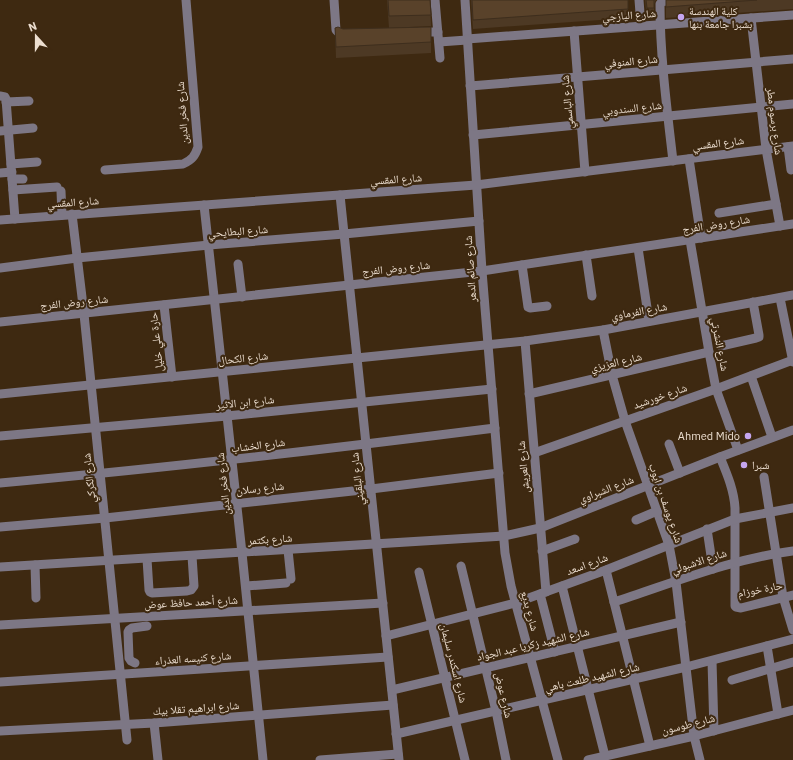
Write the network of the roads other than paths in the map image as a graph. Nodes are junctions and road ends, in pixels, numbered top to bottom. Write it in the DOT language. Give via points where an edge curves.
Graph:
graph roads {
  1 [pos="186,0"];
  2 [pos="334,0"];
  3 [pos="435,0"];
  4 [pos="465,0"];
  5 [pos="640,0"];
  6 [pos="669,0"];
  7 [pos="793,15"];
  8 [pos="752,18"];
  9 [pos="660,25"];
  10 [pos="641,26"];
  11 [pos="574,31"];
  12 [pos="414,32"];
  13 [pos="438,32"];
  14 [pos="351,34"];
  15 [pos="467,40"];
  16 [pos="439,42"];
  17 [pos="440,58"];
  18 [pos="793,59"];
  19 [pos="756,62"];
  20 [pos="663,70"];
  21 [pos="577,78"];
  22 [pos="470,86"];
  23 [pos="4,98"];
  24 [pos="29,101"];
  25 [pos="793,104"];
  26 [pos="761,107"];
  27 [pos="668,116"];
  28 [pos="581,125"];
  29 [pos="33,128"];
  30 [pos="4,131"];
  31 [pos="473,135"];
  32 [pos="790,146"];
  33 [pos="766,149"];
  34 [pos="689,159"];
  35 [pos="673,161"];
  36 [pos="37,162"];
  37 [pos="105,170"];
  38 [pos="791,170"];
  39 [pos="12,172"];
  40 [pos="585,172"];
  41 [pos="0,173"];
  42 [pos="23,179"];
  43 [pos="476,185"];
  44 [pos="13,190"];
  45 [pos="340,195"];
  46 [pos="776,204"];
  47 [pos="204,205"];
  48 [pos="719,213"];
  49 [pos="67,215"];
  50 [pos="15,218"];
  51 [pos="0,220"];
  52 [pos="479,221"];
  53 [pos="793,224"];
  54 [pos="780,226"];
  55 [pos="344,234"];
  56 [pos="701,238"];
  57 [pos="690,240"];
  58 [pos="209,245"];
  59 [pos="638,248"];
  60 [pos="586,255"];
  61 [pos="77,258"];
  62 [pos="238,264"];
  63 [pos="522,265"];
  64 [pos="0,268"];
  65 [pos="482,271"];
  66 [pos="349,285"];
  67 [pos="793,295"];
  68 [pos="592,296"];
  69 [pos="242,297"];
  70 [pos="780,298"];
  71 [pos="215,299"];
  72 [pos="753,302"];
  73 [pos="164,305"];
  74 [pos="547,306"];
  75 [pos="702,312"];
  76 [pos="84,314"];
  77 [pos="649,321"];
  78 [pos="0,322"];
  79 [pos="603,330"];
  80 [pos="525,341"];
  81 [pos="488,345"];
  82 [pos="721,346"];
  83 [pos="709,352"];
  84 [pos="357,358"];
  85 [pos="793,361"];
  86 [pos="223,372"];
  87 [pos="612,375"];
  88 [pos="751,376"];
  89 [pos="172,377"];
  90 [pos="91,385"];
  91 [pos="492,389"];
  92 [pos="716,389"];
  93 [pos="0,394"];
  94 [pos="529,394"];
  95 [pos="362,403"];
  96 [pos="228,416"];
  97 [pos="625,421"];
  98 [pos="96,428"];
  99 [pos="495,428"];
  100 [pos="793,430"];
  101 [pos="0,436"];
  102 [pos="772,437"];
  103 [pos="366,444"];
  104 [pos="669,444"];
  105 [pos="738,450"];
  106 [pos="534,453"];
  107 [pos="720,457"];
  108 [pos="232,460"];
  109 [pos="499,473"];
  110 [pos="680,473"];
  111 [pos="100,474"];
  112 [pos="764,477"];
  113 [pos="0,483"];
  114 [pos="648,486"];
  115 [pos="370,489"];
  116 [pos="237,503"];
  117 [pos="793,508"];
  118 [pos="657,511"];
  119 [pos="770,512"];
  120 [pos="105,518"];
  121 [pos="735,519"];
  122 [pos="636,520"];
  123 [pos="0,527"];
  124 [pos="540,528"];
  125 [pos="707,529"];
  126 [pos="504,536"];
  127 [pos="575,539"];
  128 [pos="376,544"];
  129 [pos="669,546"];
  130 [pos="288,550"];
  131 [pos="542,551"];
  132 [pos="793,551"];
  133 [pos="242,553"];
  134 [pos="776,553"];
  135 [pos="192,556"];
  136 [pos="147,559"];
  137 [pos="109,561"];
  138 [pos="735,562"];
  139 [pos="35,565"];
  140 [pos="461,566"];
  141 [pos="0,567"];
  142 [pos="713,569"];
  143 [pos="606,570"];
  144 [pos="419,572"];
  145 [pos="676,582"];
  146 [pos="246,586"];
  147 [pos="562,586"];
  148 [pos="543,593"];
  149 [pos="793,595"];
  150 [pos="783,597"];
  151 [pos="36,598"];
  152 [pos="614,602"];
  153 [pos="383,603"];
  154 [pos="515,603"];
  155 [pos="248,611"];
  156 [pos="473,614"];
  157 [pos="115,619"];
  158 [pos="681,622"];
  159 [pos="432,624"];
  160 [pos="0,625"];
  161 [pos="147,626"];
  162 [pos="793,630"];
  163 [pos="386,636"];
  164 [pos="623,636"];
  165 [pos="793,639"];
  166 [pos="118,645"];
  167 [pos="128,645"];
  168 [pos="577,646"];
  169 [pos="767,646"];
  170 [pos="555,652"];
  171 [pos="388,658"];
  172 [pos="530,658"];
  173 [pos="712,661"];
  174 [pos="793,662"];
  175 [pos="135,663"];
  176 [pos="254,666"];
  177 [pos="686,667"];
  178 [pos="486,668"];
  179 [pos="770,668"];
  180 [pos="121,674"];
  181 [pos="445,678"];
  182 [pos="633,680"];
  183 [pos="732,680"];
  184 [pos="0,682"];
  185 [pos="392,690"];
  186 [pos="588,690"];
  187 [pos="541,701"];
  188 [pos="393,705"];
  189 [pos="793,710"];
  190 [pos="496,711"];
  191 [pos="778,714"];
  192 [pos="259,715"];
  193 [pos="456,721"];
  194 [pos="154,723"];
  195 [pos="126,724"];
  196 [pos="0,731"];
  197 [pos="714,731"];
  198 [pos="396,734"];
  199 [pos="694,736"];
  200 [pos="127,740"];
  201 [pos="650,746"];
  202 [pos="604,756"];
  203 [pos="399,757"];
  204 [pos="158,760"];
  205 [pos="264,760"];
  206 [pos="320,760"];
  207 [pos="465,760"];
  208 [pos="506,760"];
  209 [pos="558,760"];
  210 [pos="588,760"];
  211 [pos="700,760"];
  1 -- 37 [label="street, شارع فخر الدين" via="198,147 196,154 183,164"];
  2 -- 14 [label="street" via="336,30 343,35"];
  3 -- 13 [label="street"];
  4 -- 15 [label="street, شارع صائم الدهر"];
  5 -- 10 [label="street"];
  6 -- 9 [label="street" via="660,4"];
  7 -- 8 [label="street, شارع اليازجي"];
  8 -- 9 [label="street, شارع اليازجي"];
  8 -- 19 [label="street, شارع برسوم مطر"];
  9 -- 10 [label="street, شارع اليازجي"];
  9 -- 20 [label="street"];
  10 -- 11 [label="street, شارع اليازجي"];
  11 -- 15 [label="street, شارع اليازجي"];
  11 -- 21 [label="street, شارع الباسمي"];
  12 -- 13 [label="street"];
  13 -- 16 [label="street"];
  15 -- 16 [label="street, شارع اليازجي"];
  15 -- 22 [label="street, شارع صائم الدهر"];
  16 -- 17 [label="street"];
  18 -- 19 [label="street, شارع المنوفي"];
  19 -- 20 [label="street, شارع المنوفي"];
  19 -- 26 [label="street, شارع برسوم مطر"];
  20 -- 21 [label="street, شارع المنوفي"];
  20 -- 27 [label="street"];
  21 -- 22 [label="street, شارع المنوفي"];
  21 -- 28 [label="street, شارع الباسمي"];
  22 -- 31 [label="street, شارع صائم الدهر"];
  23 -- 24 [label="street"];
  23 -- 30 [label="street"];
  25 -- 26 [label="street, شارع السندوبي"];
  26 -- 27 [label="street, شارع السندوبي"];
  26 -- 33 [label="street, شارع برسوم مطر"];
  27 -- 28 [label="street, شارع السندوبي"];
  27 -- 35 [label="street"];
  28 -- 31 [label="street, شارع السندوبي"];
  28 -- 40 [label="street, شارع الباسمي"];
  29 -- 30 [label="street"];
  30 -- 39 [label="street"];
  31 -- 43 [label="street, شارع صائم الدهر"];
  32 -- 33 [label="street, شارع المقسي"];
  32 -- 38 [label="street"];
  33 -- 34 [label="street, شارع المقسي"];
  33 -- 46 [label="street, شارع برسوم مطر"];
  34 -- 35 [label="street, شارع المقسي"];
  34 -- 56 [label="street"];
  35 -- 40 [label="street, شارع المقسي"];
  36 -- 39 [label="street"];
  39 -- 41 [label="street"];
  39 -- 42 [label="street"];
  39 -- 44 [label="street"];
  40 -- 43 [label="street, شارع المقسي"];
  43 -- 45 [label="street, شارع المقسي"];
  43 -- 52 [label="street, شارع صائم الدهر"];
  44 -- 49 [label="street, شارع الكركي" via="59,189"];
  44 -- 50 [label="street"];
  45 -- 47 [label="street, شارع المقسي"];
  45 -- 55 [label="street, شارع البلقيني"];
  46 -- 48 [label="street"];
  46 -- 54 [label="street, شارع برسوم مطر"];
  47 -- 49 [label="street, شارع المقسي"];
  47 -- 58 [label="street, شارع فخر الدين"];
  49 -- 50 [label="street, شارع المقسي"];
  49 -- 61 [label="street, شارع الكركي"];
  50 -- 51 [label="street, شارع المقسي"];
  52 -- 55 [label="street, شارع البطايحي"];
  52 -- 65 [label="street, شارع صائم الدهر"];
  53 -- 54 [label="street, شارع روض الفرج"];
  54 -- 56 [label="street, شارع روض الفرج"];
  55 -- 58 [label="street, شارع البطايحي"];
  55 -- 66 [label="street, شارع البلقيني"];
  56 -- 57 [label="street, شارع روض الفرج"];
  57 -- 59 [label="street, شارع روض الفرج"];
  57 -- 75 [label="street, شارع النشرتي"];
  58 -- 61 [label="street, شارع البطايحي"];
  58 -- 71 [label="street, شارع فخر الدين"];
  59 -- 60 [label="street, شارع روض الفرج"];
  59 -- 77 [label="street"];
  60 -- 63 [label="street, شارع روض الفرج"];
  60 -- 68 [label="street"];
  61 -- 64 [label="street, شارع البطايحي"];
  61 -- 76 [label="street, شارع الكركي"];
  62 -- 69 [label="street"];
  63 -- 65 [label="street, شارع روض الفرج"];
  63 -- 74 [label="street" via="528,307"];
  65 -- 66 [label="street, شارع روض الفرج"];
  65 -- 81 [label="street, شارع صائم الدهر"];
  66 -- 69 [label="street, شارع روض الفرج"];
  66 -- 84 [label="street, شارع البلقيني"];
  67 -- 70 [label="street, شارع الفرماوي"];
  69 -- 71 [label="street, شارع روض الفرج"];
  70 -- 72 [label="street, شارع الفرماوي"];
  70 -- 85 [label="street"];
  71 -- 73 [label="street, شارع روض الفرج"];
  71 -- 86 [label="street, شارع فخر الدين"];
  72 -- 75 [label="street, شارع الفرماوي"];
  72 -- 82 [label="street" via="758,337"];
  73 -- 76 [label="street, شارع روض الفرج"];
  73 -- 89 [label="street, حارة علي خليل"];
  75 -- 77 [label="street, شارع الفرماوي"];
  75 -- 83 [label="street, شارع النشرتي"];
  76 -- 78 [label="street, شارع روض الفرج"];
  76 -- 90 [label="street, شارع الكركي"];
  77 -- 79 [label="street, شارع الفرماوي"];
  79 -- 80 [label="street, شارع الفرماوي"];
  79 -- 87 [label="street, شارع يوسف بن ايوب"];
  80 -- 81 [label="street, شارع الفرماوي"];
  80 -- 94 [label="street, شارع العريش"];
  81 -- 84 [label="street, شارع الكحال"];
  81 -- 91 [label="street, شارع صائم الدهر"];
  83 -- 87 [label="street, شارع العزيزي"];
  83 -- 92 [label="street, شارع النشرتي"];
  84 -- 86 [label="street, شارع الكحال"];
  84 -- 95 [label="street, شارع البلقيني"];
  85 -- 88 [label="street, شارع خورشيد"];
  86 -- 89 [label="street, شارع الكحال"];
  86 -- 96 [label="street, شارع فخر الدين"];
  87 -- 94 [label="street, شارع العزيزي"];
  87 -- 97 [label="street, شارع يوسف بن ايوب"];
  88 -- 92 [label="street, شارع خورشيد"];
  88 -- 102 [label="street"];
  89 -- 90 [label="street, شارع الكحال"];
  90 -- 93 [label="street, شارع الكحال"];
  90 -- 98 [label="street, شارع الكركي"];
  91 -- 95 [label="street, شارع ابن الاثير"];
  91 -- 99 [label="street, شارع صائم الدهر"];
  92 -- 97 [label="street, شارع خورشيد"];
  92 -- 105 [label="street, شارع النشرتي"];
  94 -- 106 [label="street, شارع العريش"];
  95 -- 96 [label="street, شارع ابن الاثير"];
  95 -- 103 [label="street, شارع البلقيني"];
  96 -- 98 [label="street, شارع ابن الاثير"];
  96 -- 108 [label="street, شارع فخر الدين"];
  97 -- 106 [label="street, شارع خورشيد"];
  97 -- 114 [label="street, شارع يوسف بن ايوب"];
  98 -- 101 [label="street, شارع ابن الاثير"];
  98 -- 111 [label="street, شارع الكركي"];
  99 -- 103 [label="street, شارع الخشاب"];
  99 -- 109 [label="street, شارع صائم الدهر"];
  100 -- 102 [label="street, شارع الشبراوي"];
  102 -- 105 [label="street, شارع الشبراوي"];
  103 -- 108 [label="street, شارع الخشاب"];
  103 -- 115 [label="street, شارع البلقيني"];
  104 -- 110 [label="street"];
  105 -- 107 [label="street, شارع الشبراوي"];
  106 -- 124 [label="street, شارع العريش"];
  107 -- 110 [label="street, شارع الشبراوي"];
  107 -- 121 [label="street" via="732,488"];
  108 -- 111 [label="street, شارع الخشاب"];
  108 -- 116 [label="street, شارع فخر الدين"];
  109 -- 115 [label="street, شارع رسلان"];
  109 -- 126 [label="street, شارع صائم الدهر"];
  110 -- 114 [label="street, شارع الشبراوي"];
  111 -- 113 [label="street, شارع الخشاب"];
  111 -- 120 [label="street, شارع الكركي"];
  112 -- 119 [label="street"];
  114 -- 118 [label="street, شارع يوسف بن ايوب"];
  114 -- 124 [label="street, شارع الشبراوي"];
  115 -- 116 [label="street, شارع رسلان"];
  115 -- 128 [label="street, شارع البلقيني"];
  116 -- 120 [label="street, شارع رسلان"];
  116 -- 133 [label="street, شارع فخر الدين"];
  117 -- 119 [label="street, شارع اسعد"];
  118 -- 122 [label="street"];
  118 -- 129 [label="street, شارع يوسف بن ايوب"];
  119 -- 121 [label="street, شارع اسعد"];
  119 -- 134 [label="street"];
  120 -- 123 [label="street, شارع رسلان"];
  120 -- 137 [label="street, شارع الكركي"];
  121 -- 125 [label="street, شارع اسعد"];
  121 -- 138 [label="street"];
  124 -- 126 [label="street, شارع بكتمر"];
  124 -- 131 [label="street, شارع العريش"];
  125 -- 129 [label="street, شارع اسعد"];
  125 -- 142 [label="street"];
  126 -- 128 [label="street, شارع بكتمر"];
  126 -- 154 [label="street, شارع بديع"];
  127 -- 131 [label="street"];
  128 -- 130 [label="street, شارع بكتمر"];
  128 -- 153 [label="street, شارع البلقيني"];
  129 -- 143 [label="street, شارع اسعد"];
  129 -- 145 [label="street, شارع يوسف بن ايوب"];
  130 -- 133 [label="street, شارع بكتمر"];
  130 -- 146 [label="street" via="288,581"];
  131 -- 148 [label="street, شارع العريش"];
  132 -- 134 [label="street, شارع الاشبولي"];
  133 -- 135 [label="street, شارع بكتمر"];
  133 -- 146 [label="street, شارع فخر الدين"];
  134 -- 138 [label="street, شارع الاشبولي"];
  134 -- 150 [label="street"];
  135 -- 136 [label="street, شارع بكتمر"];
  135 -- 136 [label="street" via="194,586 187,591 150,592"];
  136 -- 137 [label="street, شارع بكتمر"];
  137 -- 139 [label="street, شارع بكتمر"];
  137 -- 157 [label="street, شارع الكركي"];
  138 -- 142 [label="street, شارع الاشبولي"];
  138 -- 150 [label="street, حارة خوزام" via="736,608"];
  139 -- 141 [label="street, شارع بكتمر"];
  139 -- 151 [label="street"];
  140 -- 156 [label="street, شارع عوض"];
  142 -- 145 [label="street, شارع الاشبولي"];
  143 -- 147 [label="street, شارع اسعد"];
  143 -- 152 [label="street"];
  144 -- 159 [label="street, شارع اسكندر سليمان"];
  145 -- 152 [label="street, شارع الاشبولي"];
  145 -- 158 [label="street, شارع يوسف بن ايوب"];
  146 -- 155 [label="street, شارع فخر الدين"];
  147 -- 148 [label="street, شارع اسعد"];
  147 -- 168 [label="street"];
  148 -- 154 [label="street, شارع اسعد"];
  148 -- 170 [label="street, شارع العريش"];
  149 -- 150 [label="street, حارة خوزام"];
  150 -- 162 [label="street"];
  152 -- 164 [label="street"];
  153 -- 155 [label="street, شارع أحمد حافظ عوض"];
  153 -- 163 [label="street, شارع البلقيني"];
  154 -- 156 [label="street, شارع اسعد"];
  154 -- 172 [label="street, شارع بديع"];
  155 -- 157 [label="street, شارع أحمد حافظ عوض"];
  155 -- 176 [label="street, شارع فخر الدين"];
  156 -- 159 [label="street, شارع اسعد"];
  156 -- 178 [label="street, شارع عوض"];
  157 -- 160 [label="street, شارع أحمد حافظ عوض"];
  157 -- 166 [label="street, شارع الكركي"];
  158 -- 164 [label="street, شارع الشهيد زكريا عبد الجواد"];
  158 -- 177 [label="street, شارع يوسف بن ايوب"];
  159 -- 163 [label="street, شارع اسعد"];
  159 -- 181 [label="street, شارع اسكندر سليمان"];
  161 -- 167 [label="street" via="129,630"];
  163 -- 171 [label="street, شارع البلقيني"];
  164 -- 168 [label="street, شارع الشهيد زكريا عبد الجواد"];
  164 -- 182 [label="street"];
  165 -- 169 [label="street, شارع الشهيد طلعت باهي"];
  166 -- 167 [label="street"];
  166 -- 180 [label="street, شارع الكركي"];
  167 -- 175 [label="street" via="129,658"];
  168 -- 170 [label="street, شارع الشهيد زكريا عبد الجواد"];
  168 -- 186 [label="street"];
  169 -- 173 [label="street, شارع الشهيد طلعت باهي"];
  169 -- 179 [label="street"];
  170 -- 172 [label="street, شارع الشهيد زكريا عبد الجواد"];
  171 -- 176 [label="street, شارع كنيسه العذراء"];
  171 -- 185 [label="street, شارع البلقيني"];
  172 -- 178 [label="street, شارع الشهيد زكريا عبد الجواد"];
  172 -- 187 [label="street, شارع بديع"];
  173 -- 177 [label="street, شارع الشهيد طلعت باهي"];
  173 -- 197 [label="street"];
  174 -- 179 [label="street"];
  176 -- 180 [label="street, شارع كنيسه العذراء"];
  176 -- 192 [label="street, شارع فخر الدين"];
  177 -- 182 [label="street, شارع الشهيد طلعت باهي"];
  177 -- 199 [label="street, شارع يوسف بن ايوب"];
  178 -- 181 [label="street, شارع الشهيد زكريا عبد الجواد"];
  178 -- 190 [label="street, شارع عوض"];
  179 -- 183 [label="street"];
  179 -- 191 [label="street"];
  180 -- 184 [label="street, شارع كنيسه العذراء"];
  180 -- 195 [label="street, شارع الكركي"];
  181 -- 185 [label="street, شارع الشهيد زكريا عبد الجواد"];
  181 -- 193 [label="street, شارع اسكندر سليمان"];
  182 -- 186 [label="street, شارع الشهيد طلعت باهي"];
  182 -- 201 [label="street"];
  185 -- 188 [label="street, شارع البلقيني"];
  186 -- 187 [label="street, شارع الشهيد طلعت باهي"];
  186 -- 202 [label="street"];
  187 -- 190 [label="street, شارع الشهيد طلعت باهي"];
  187 -- 209 [label="street, شارع بديع"];
  188 -- 192 [label="street, شارع ابراهيم تقلا بيك"];
  188 -- 198 [label="street, شارع البلقيني"];
  189 -- 191 [label="street, شارع طوسون"];
  190 -- 193 [label="street, شارع الشهيد طلعت باهي"];
  190 -- 208 [label="street, شارع عوض"];
  191 -- 197 [label="street, شارع طوسون"];
  192 -- 194 [label="street, شارع ابراهيم تقلا بيك"];
  192 -- 205 [label="street, شارع فخر الدين"];
  193 -- 198 [label="street, شارع الشهيد طلعت باهي"];
  193 -- 207 [label="street, شارع اسكندر سليمان"];
  194 -- 195 [label="street, شارع ابراهيم تقلا بيك"];
  194 -- 204 [label="street"];
  195 -- 196 [label="street, شارع ابراهيم تقلا بيك"];
  195 -- 200 [label="street, شارع الكركي"];
  197 -- 199 [label="street, شارع طوسون"];
  198 -- 203 [label="street, شارع البلقيني"];
  199 -- 201 [label="street, شارع طوسون"];
  199 -- 211 [label="street, شارع يوسف بن ايوب"];
  201 -- 202 [label="street, شارع طوسون"];
  202 -- 210 [label="street, شارع طوسون"];
  203 -- 206 [label="street"];
}
